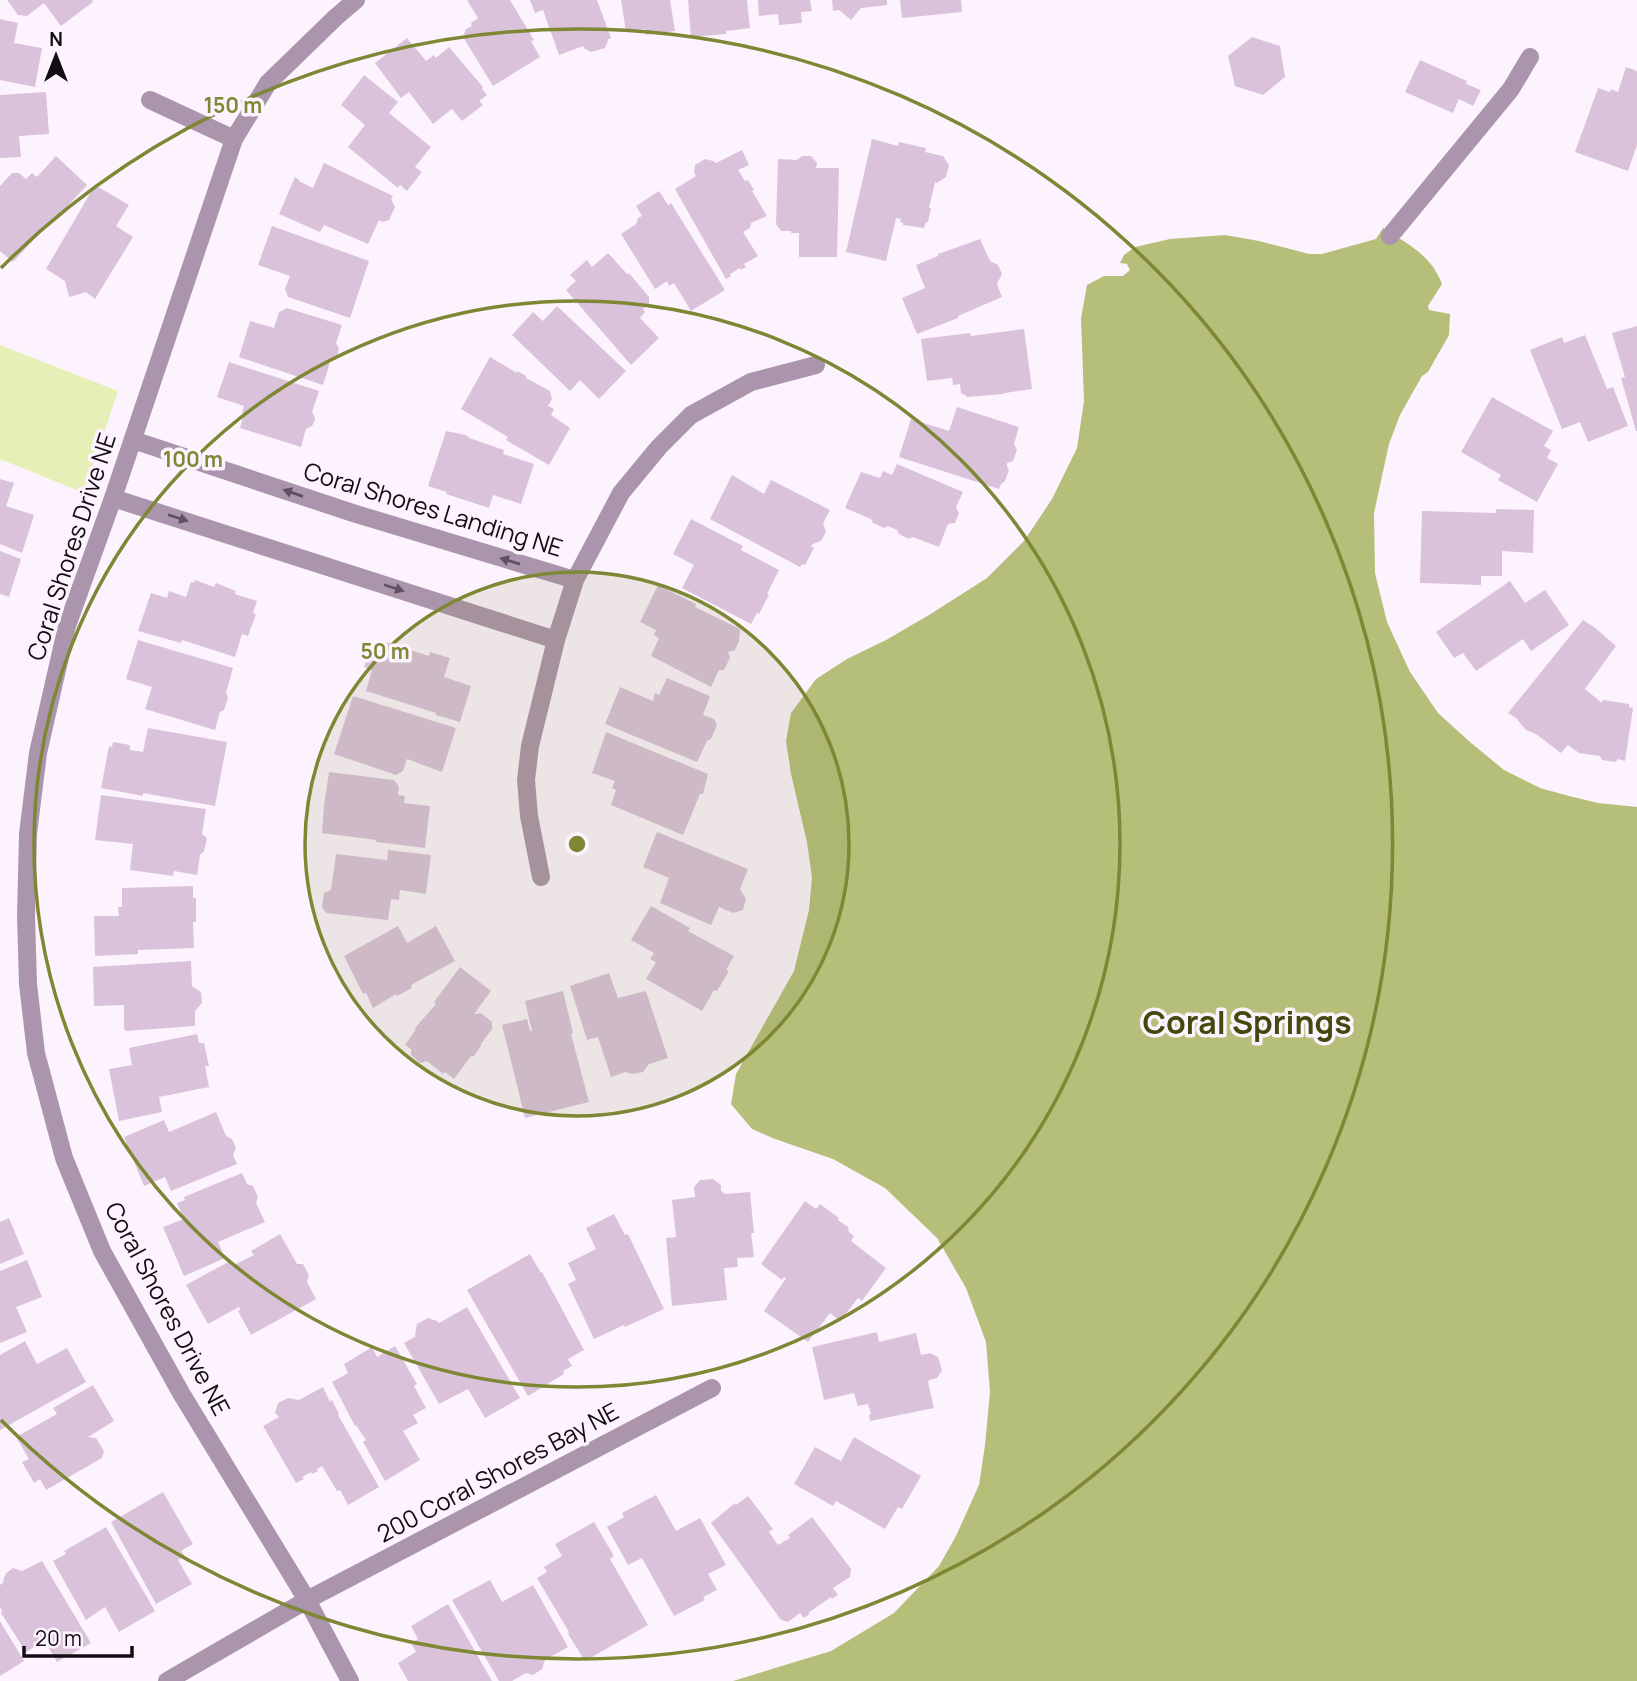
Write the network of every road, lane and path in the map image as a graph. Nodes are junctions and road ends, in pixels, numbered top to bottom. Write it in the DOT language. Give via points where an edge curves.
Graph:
graph roads {
  1 [pos="356,0"];
  2 [pos="1530,57"];
  3 [pos="149,100"];
  4 [pos="234,139"];
  5 [pos="1390,236"];
  6 [pos="816,365"];
  7 [pos="133,440"];
  8 [pos="113,498"];
  9 [pos="575,580"];
  10 [pos="556,640"];
  11 [pos="541,877"];
  12 [pos="712,1388"];
  13 [pos="307,1600"];
  14 [pos="166,1681"];
  15 [pos="350,1681"];
  1 -- 4 [label="street, Coral Shores Drive NE" via="268,83"];
  2 -- 5 [label="street" via="1511,89"];
  3 -- 4 [label="street"];
  4 -- 7 [label="street, Coral Shores Drive NE"];
  6 -- 9 [label="street" via="751,382 691,415 621,493"];
  7 -- 8 [label="street, Coral Shores Drive NE"];
  9 -- 7 [label="street, Coral Shores Landing NE, one-way"];
  8 -- 10 [label="street, one-way"];
  8 -- 13 [label="street, Coral Shores Drive NE" via="67,626 38,753 28,834 26,916 36,1053 64,1158 102,1251 181,1393"];
  9 -- 10 [label="street, Coral Shores Landing NE"];
  10 -- 11 [label="street, Coral Shores Landing NE" via="526,780"];
  12 -- 13 [label="street, 200 Coral Shores Bay NE"];
  13 -- 14 [label="street, 200 Coral Shores Bay NE"];
  13 -- 15 [label="street, Coral Shores Drive NE"];
}
